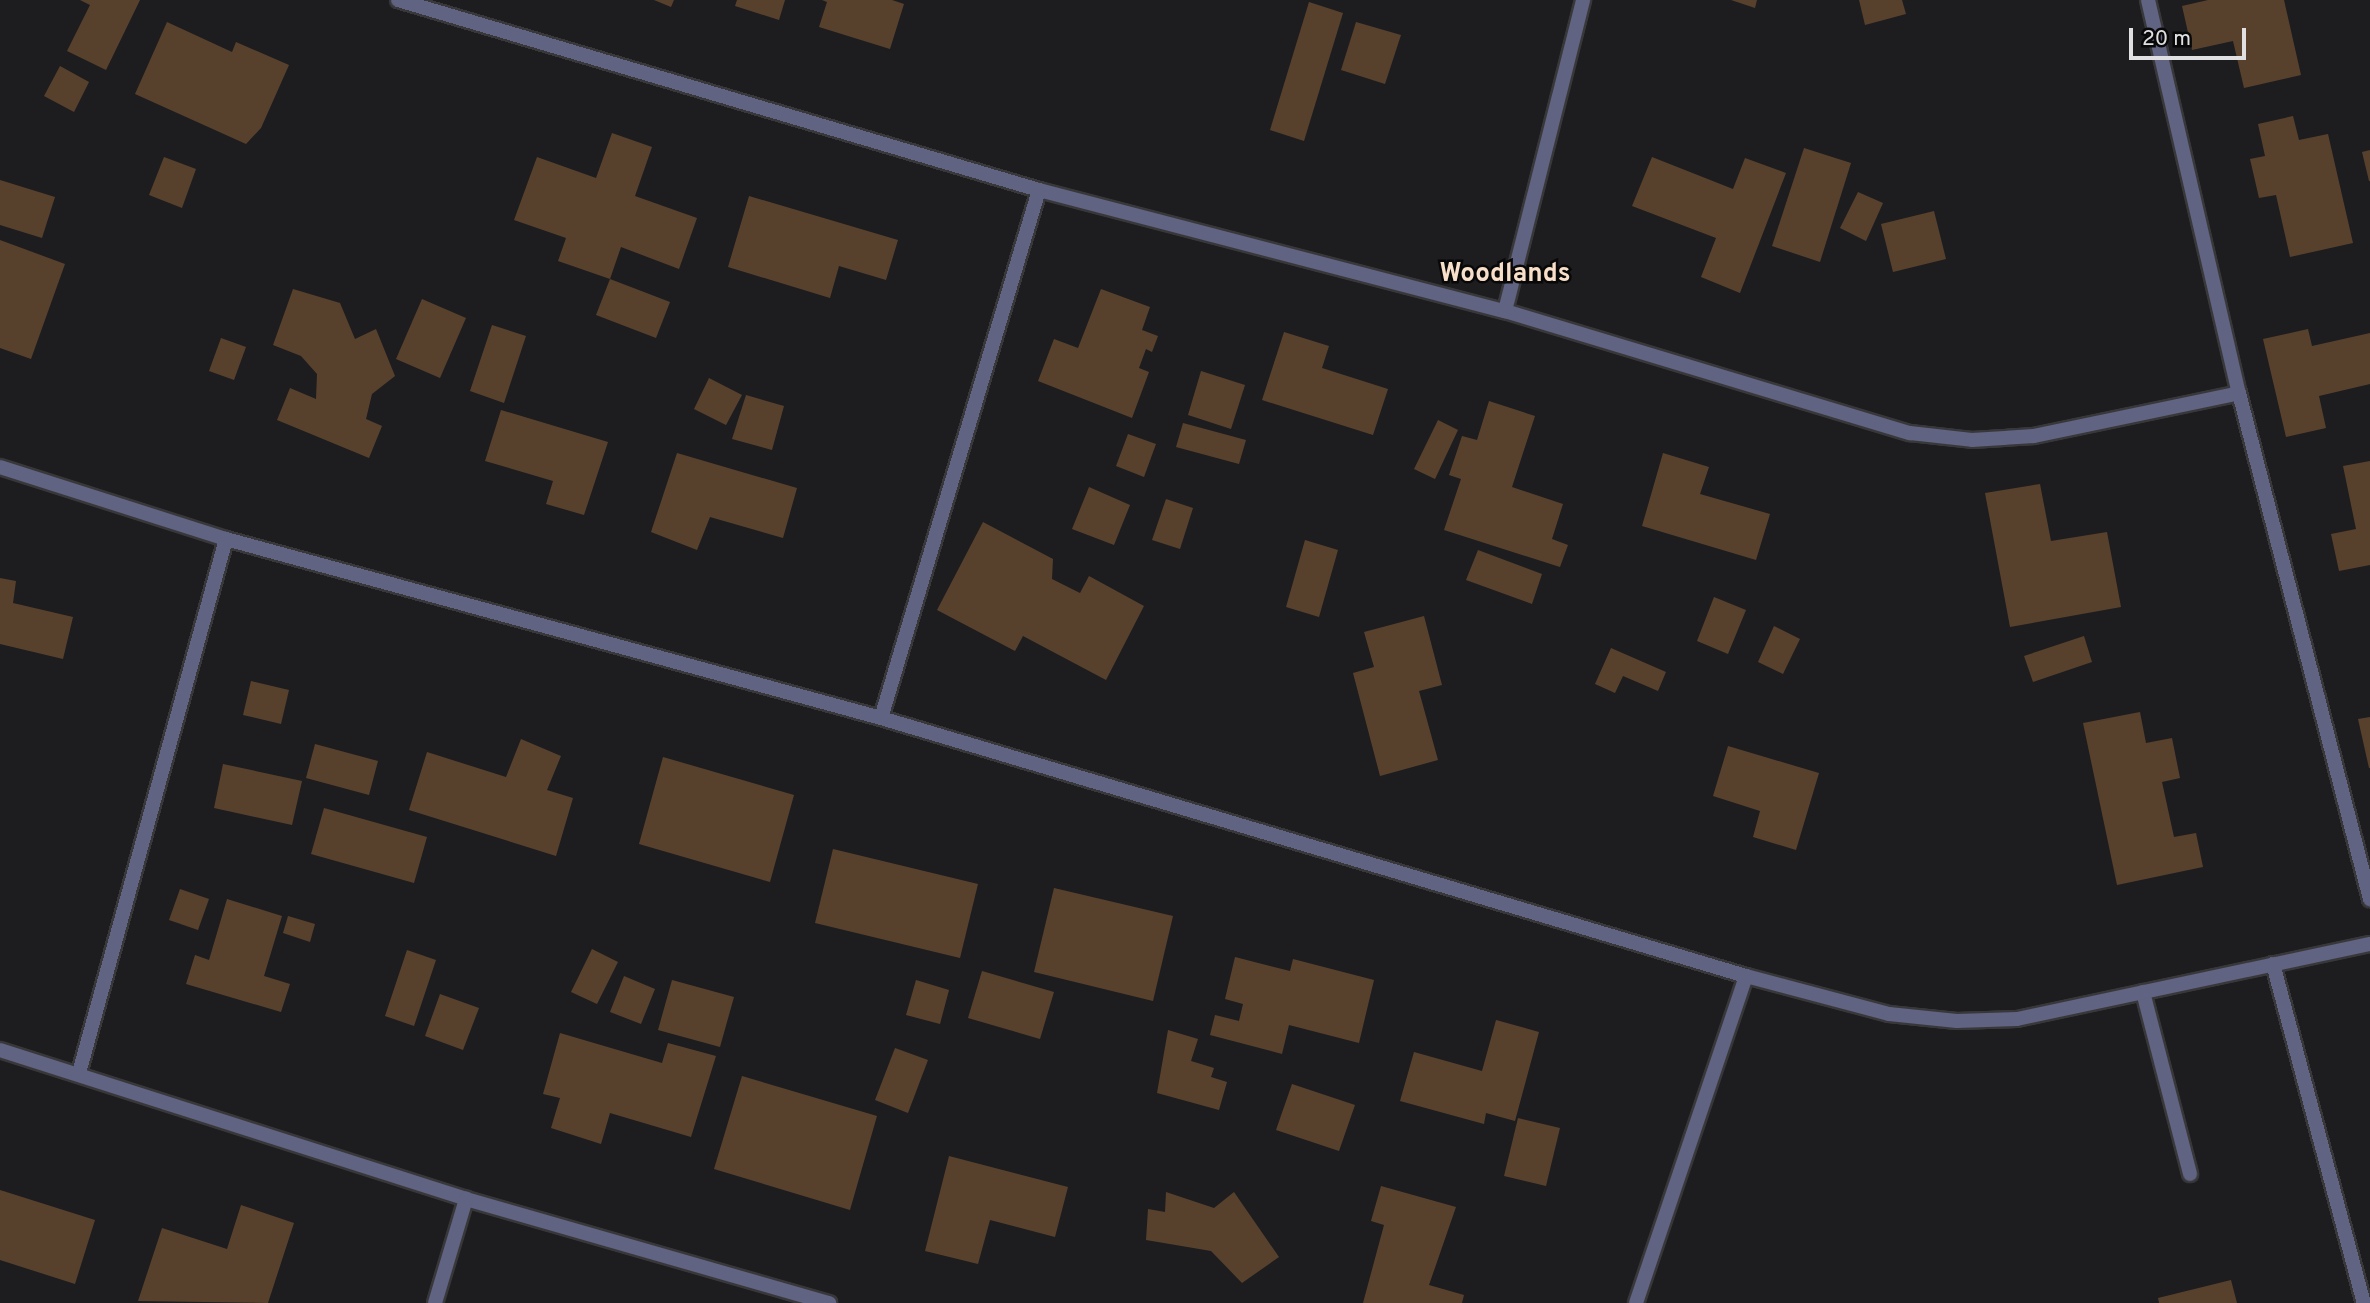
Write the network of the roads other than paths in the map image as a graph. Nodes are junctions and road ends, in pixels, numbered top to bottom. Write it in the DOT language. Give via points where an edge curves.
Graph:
graph roads {
  1 [pos="398,0"];
  2 [pos="1583,0"];
  3 [pos="2148,0"];
  4 [pos="1040,190"];
  5 [pos="1505,311"];
  6 [pos="2239,393"];
  7 [pos="0,467"];
  8 [pos="226,539"];
  9 [pos="881,718"];
  10 [pos="2370,899"];
  11 [pos="2370,944"];
  12 [pos="2273,964"];
  13 [pos="1746,976"];
  14 [pos="2143,992"];
  15 [pos="0,1050"];
  16 [pos="79,1073"];
  17 [pos="2190,1174"];
  18 [pos="466,1199"];
  19 [pos="435,1303"];
  20 [pos="829,1303"];
  21 [pos="1636,1303"];
  22 [pos="2364,1303"];
  1 -- 4 [label="street"];
  2 -- 5 [label="street"];
  3 -- 6 [label="street"];
  4 -- 5 [label="street"];
  4 -- 9 [label="street"];
  5 -- 6 [label="street" via="1910,433 1972,440 2034,436"];
  6 -- 10 [label="street"];
  7 -- 8 [label="street"];
  8 -- 9 [label="street"];
  8 -- 16 [label="street"];
  9 -- 13 [label="street"];
  11 -- 12 [label="street"];
  12 -- 14 [label="street"];
  12 -- 22 [label="street"];
  13 -- 14 [label="street" via="1889,1014 1957,1021 2017,1020"];
  13 -- 21 [label="street"];
  14 -- 17 [label="street"];
  15 -- 16 [label="street"];
  16 -- 18 [label="street"];
  18 -- 19 [label="street"];
  18 -- 20 [label="street"];
}
